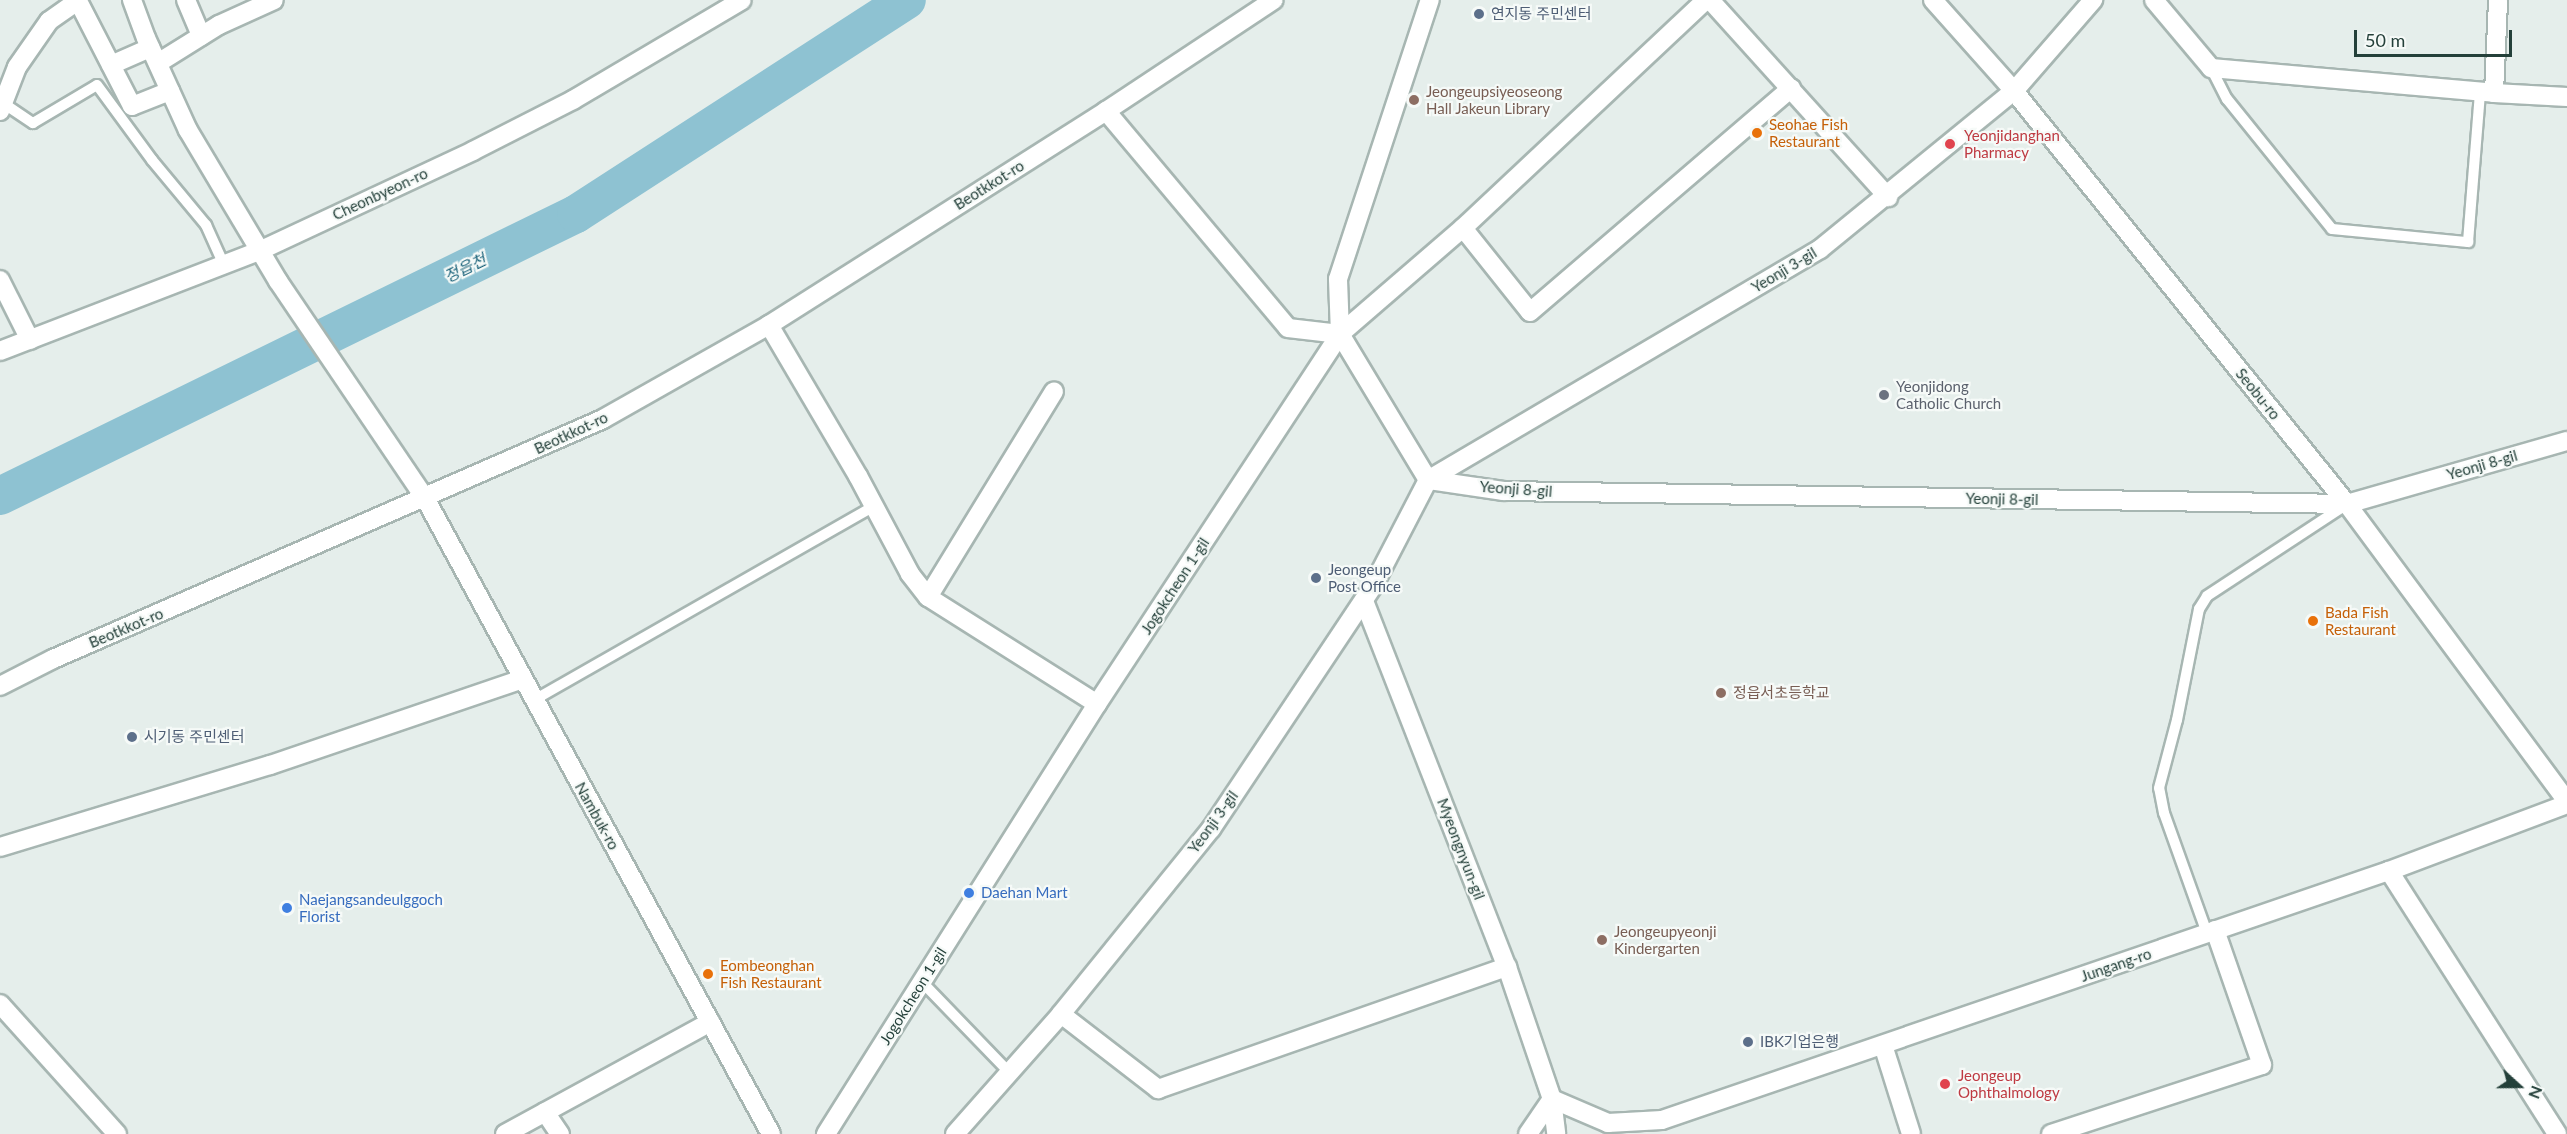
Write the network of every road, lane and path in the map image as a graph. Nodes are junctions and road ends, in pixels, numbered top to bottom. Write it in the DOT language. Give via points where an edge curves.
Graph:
graph roads {
  1 [pos="78,0"];
  2 [pos="132,0"];
  3 [pos="186,0"];
  4 [pos="274,0"];
  5 [pos="742,0"];
  6 [pos="1274,0"];
  7 [pos="1430,0"];
  8 [pos="1708,0"];
  9 [pos="1933,0"];
  10 [pos="2093,0"];
  11 [pos="2154,0"];
  12 [pos="2498,0"];
  13 [pos="201,36"];
  14 [pos="154,56"];
  15 [pos="2211,68"];
  16 [pos="114,72"];
  17 [pos="97,85"];
  18 [pos="1791,88"];
  19 [pos="170,91"];
  20 [pos="2014,92"];
  21 [pos="2487,93"];
  22 [pos="2567,97"];
  23 [pos="2,107"];
  24 [pos="1106,111"];
  25 [pos="1888,197"];
  26 [pos="1463,228"];
  27 [pos="259,251"];
  28 [pos="224,265"];
  29 [pos="0,280"];
  30 [pos="769,325"];
  31 [pos="1340,334"];
  32 [pos="30,340"];
  33 [pos="0,351"];
  34 [pos="1054,391"];
  35 [pos="2567,441"];
  36 [pos="1428,480"];
  37 [pos="425,498"];
  38 [pos="2347,504"];
  39 [pos="874,506"];
  40 [pos="928,597"];
  41 [pos="1364,602"];
  42 [pos="522,679"];
  43 [pos="0,686"];
  44 [pos="534,700"];
  45 [pos="1097,704"];
  46 [pos="2567,803"];
  47 [pos="0,847"];
  48 [pos="2389,871"];
  49 [pos="2211,932"];
  50 [pos="1507,967"];
  51 [pos="922,982"];
  52 [pos="0,1005"];
  53 [pos="1061,1014"];
  54 [pos="710,1022"];
  55 [pos="1883,1045"];
  56 [pos="1010,1073"];
  57 [pos="1552,1099"];
  58 [pos="545,1112"];
  59 [pos="1659,1127"];
  60 [pos="117,1134"];
  61 [pos="505,1134"];
  62 [pos="560,1134"];
  63 [pos="771,1134"];
  64 [pos="825,1134"];
  65 [pos="955,1134"];
  66 [pos="1528,1134"];
  67 [pos="1556,1134"];
  68 [pos="1639,1134"];
  69 [pos="1911,1134"];
  70 [pos="2051,1134"];
  71 [pos="2557,1134"];
  1 -- 16 [label="street"];
  1 -- 23 [label="street" via="49,21 17,67"];
  2 -- 14 [label="street, Nambuk-ro"];
  3 -- 13 [label="street"];
  4 -- 13 [label="street"];
  5 -- 27 [label="street, Cheonbyeon-ro" via="563,105"];
  6 -- 24 [label="street, Beotkkot-ro"];
  7 -- 31 [label="street" via="1338,279"];
  8 -- 18 [label="street"];
  8 -- 26 [label="street, Jogokcheon 1-gil"];
  9 -- 20 [label="street, Seobu-ro"];
  10 -- 20 [label="street, Yeonji 3-gil"];
  11 -- 15 [label="street"];
  12 -- 21 [label="street"];
  13 -- 14 [label="street"];
  14 -- 16 [label="street"];
  14 -- 19 [label="street, Nambuk-ro"];
  15 -- 21 [label="street"];
  15 -- 21 [label="lane" via="2227,99 2332,229 2468,242"];
  16 -- 17 [label="lane"];
  16 -- 19 [label="street" via="132,106"];
  17 -- 23 [label="lane" via="33,123"];
  17 -- 28 [label="lane" via="206,225"];
  18 -- 25 [label="street"];
  18 -- 26 [label="street" via="1530,312"];
  19 -- 27 [label="street, Nambuk-ro" via="188,130"];
  20 -- 25 [label="street, Yeonji 3-gil"];
  20 -- 38 [label="street, Seobu-ro"];
  21 -- 22 [label="street"];
  24 -- 30 [label="street, Beotkkot-ro"];
  24 -- 31 [label="street" via="1288,328"];
  25 -- 36 [label="street, Yeonji 3-gil" via="1820,249"];
  26 -- 31 [label="street, Jogokcheon 1-gil"];
  27 -- 28 [label="street, Cheonbyeon-ro"];
  27 -- 37 [label="street, Nambuk-ro"];
  28 -- 32 [label="street, Cheonbyeon-ro"];
  29 -- 32 [label="street"];
  30 -- 37 [label="street, Beotkkot-ro" via="603,419"];
  30 -- 39 [label="street"];
  31 -- 36 [label="street"];
  31 -- 45 [label="street, Jogokcheon 1-gil"];
  32 -- 33 [label="street, Cheonbyeon-ro"];
  34 -- 40 [label="street"];
  35 -- 38 [label="street, Yeonji 8-gil"];
  36 -- 38 [label="street, Yeonji 8-gil" via="1503,491"];
  36 -- 41 [label="street, Yeonji 3-gil"];
  37 -- 42 [label="street, Nambuk-ro"];
  37 -- 43 [label="street, Beotkkot-ro" via="64,654"];
  38 -- 46 [label="street, Seobu-ro"];
  38 -- 49 [label="lane" via="2207,596 2199,609 2159,788 2164,813"];
  39 -- 40 [label="street" via="910,574"];
  39 -- 44 [label="lane"];
  40 -- 45 [label="street"];
  41 -- 50 [label="street, Myeongnyun-gil"];
  41 -- 53 [label="street, Yeonji 3-gil" via="1211,828"];
  42 -- 44 [label="street, Nambuk-ro"];
  42 -- 47 [label="street" via="270,765"];
  44 -- 54 [label="street, Nambuk-ro"];
  45 -- 51 [label="street, Jogokcheon 1-gil"];
  46 -- 48 [label="street, Jungang-ro"];
  48 -- 49 [label="street, Jungang-ro"];
  48 -- 71 [label="street"];
  49 -- 55 [label="street, Jungang-ro"];
  49 -- 70 [label="street" via="2262,1065"];
  50 -- 53 [label="street" via="1158,1089"];
  50 -- 57 [label="street, Myeongnyun-gil"];
  51 -- 56 [label="lane"];
  51 -- 64 [label="street, Jogokcheon 1-gil"];
  52 -- 60 [label="street"];
  53 -- 56 [label="street, Yeonji 3-gil"];
  54 -- 58 [label="street"];
  54 -- 63 [label="street, Nambuk-ro"];
  55 -- 59 [label="street, Jungang-ro"];
  55 -- 69 [label="street"];
  56 -- 65 [label="street, Yeonji 3-gil"];
  57 -- 59 [label="street" via="1608,1123"];
  57 -- 66 [label="street"];
  57 -- 67 [label="street, Myeongnyun-gil"];
  58 -- 61 [label="street"];
  58 -- 62 [label="street"];
  59 -- 68 [label="street"];
}
